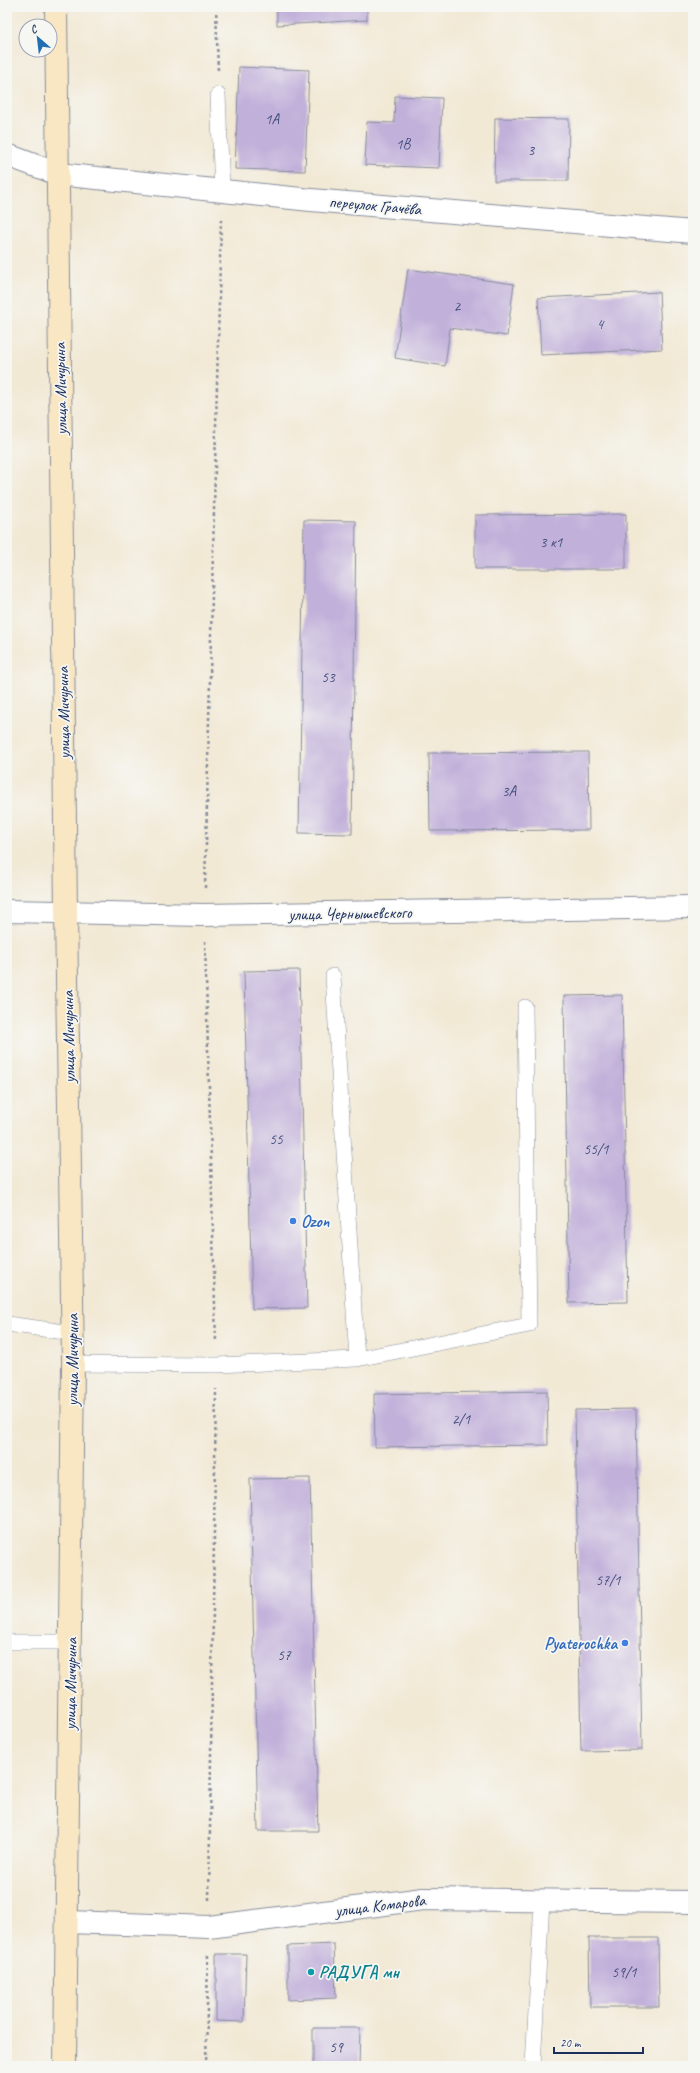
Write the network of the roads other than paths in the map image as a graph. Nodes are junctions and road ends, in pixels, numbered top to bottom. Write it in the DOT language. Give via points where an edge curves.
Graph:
graph roads {
  1 [pos="56,7"];
  2 [pos="218,95"];
  3 [pos="7,154"];
  4 [pos="58,174"];
  5 [pos="222,191"];
  6 [pos="693,232"];
  7 [pos="693,907"];
  8 [pos="7,911"];
  9 [pos="66,912"];
  10 [pos="333,976"];
  11 [pos="525,1007"];
  12 [pos="7,1324"];
  13 [pos="72,1333"];
  14 [pos="357,1359"];
  15 [pos="73,1364"];
  16 [pos="7,1642"];
  17 [pos="71,1642"];
  18 [pos="542,1900"];
  19 [pos="693,1902"];
  20 [pos="68,1922"];
  21 [pos="65,2066"];
  22 [pos="533,2066"];
  1 -- 4 [label="main road, улица Мичурина"];
  2 -- 5 [label="lane"];
  3 -- 4 [label="street, переулок Грачёва"];
  4 -- 5 [label="street, переулок Грачёва"];
  4 -- 9 [label="main road, улица Мичурина"];
  5 -- 6 [label="street, переулок Грачёва"];
  7 -- 9 [label="street, улица Чернышевского" via="204,915"];
  8 -- 9 [label="street, улица Чернышевского"];
  9 -- 13 [label="main road, улица Мичурина"];
  10 -- 14 [label="lane"];
  11 -- 14 [label="lane" via="529,1325"];
  12 -- 13 [label="lane"];
  13 -- 15 [label="main road, улица Мичурина"];
  14 -- 15 [label="lane" via="217,1365"];
  15 -- 17 [label="main road, улица Мичурина"];
  16 -- 17 [label="lane"];
  17 -- 20 [label="main road, улица Мичурина"];
  18 -- 19 [label="street, улица Комарова"];
  18 -- 20 [label="street, улица Комарова" via="423,1899 209,1927"];
  18 -- 22 [label="lane"];
  20 -- 21 [label="main road, улица Мичурина"];
}
